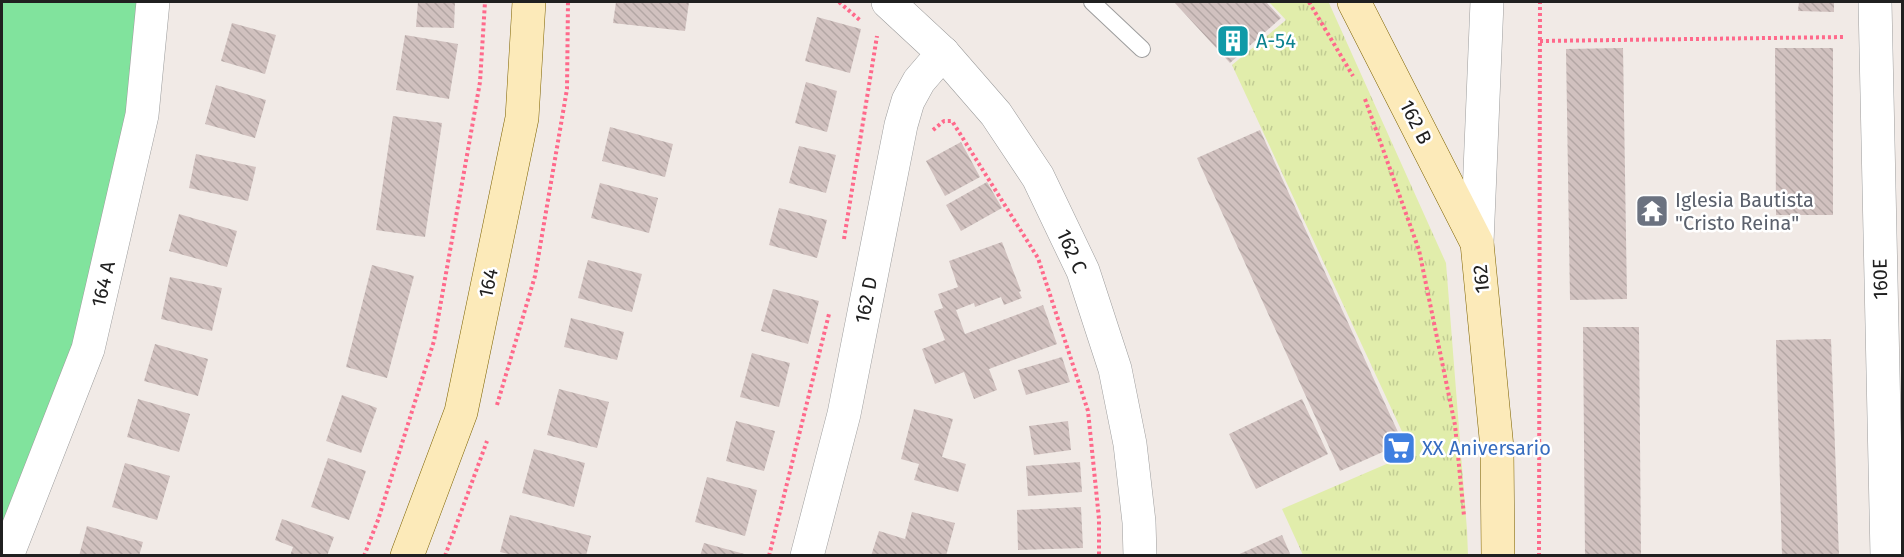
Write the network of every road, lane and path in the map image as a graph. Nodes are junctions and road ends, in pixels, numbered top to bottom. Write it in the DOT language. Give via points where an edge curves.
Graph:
graph roads {
  1 [pos="153,2"];
  2 [pos="485,2"];
  3 [pos="529,2"];
  4 [pos="568,2"];
  5 [pos="839,2"];
  6 [pos="888,2"];
  7 [pos="1092,2"];
  8 [pos="1309,2"];
  9 [pos="1354,2"];
  10 [pos="1487,2"];
  11 [pos="1540,2"];
  12 [pos="1875,2"];
  13 [pos="862,22"];
  14 [pos="870,28"];
  15 [pos="1875,37"];
  16 [pos="1540,41"];
  17 [pos="1142,49"];
  18 [pos="943,53"];
  19 [pos="1357,82"];
  20 [pos="1363,92"];
  21 [pos="926,136"];
  22 [pos="843,241"];
  23 [pos="1477,243"];
  24 [pos="1891,275"];
  25 [pos="830,310"];
  26 [pos="495,412"];
  27 [pos="488,435"];
  28 [pos="1464,519"];
  29 [pos="8,555"];
  30 [pos="364,555"];
  31 [pos="407,555"];
  32 [pos="445,555"];
  33 [pos="769,555"];
  34 [pos="807,555"];
  35 [pos="1099,555"];
  36 [pos="1140,555"];
  37 [pos="1498,555"];
  38 [pos="1539,555"];
  39 [pos="1887,555"];
  1 -- 29 [label="street, 164 A" via="141,115 88,349"];
  2 -- 30 [label="path" via="480,82 434,341"];
  3 -- 31 [label="main road, 164" via="522,118 461,412"];
  4 -- 26 [label="path" via="567,89 535,276"];
  5 -- 13 [label="path"];
  6 -- 18 [label="street, 162 C"];
  7 -- 17 [label="lane"];
  8 -- 19 [label="path"];
  9 -- 23 [label="main road, 162 B"];
  10 -- 23 [label="street, 162"];
  11 -- 16 [label="path"];
  12 -- 15 [label="street, 160E"];
  14 -- 22 [label="path" via="877,35"];
  15 -- 16 [label="path"];
  15 -- 24 [label="street, 160E"];
  16 -- 38 [label="path"];
  18 -- 34 [label="street, 162 D" via="918,81 901,125 844,414"];
  18 -- 36 [label="street, 162 C" via="996,114 1038,177 1083,272 1117,380 1130,444"];
  20 -- 28 [label="path" via="1419,250 1455,425"];
  21 -- 35 [label="path" via="944,121 952,120 1038,258 1088,411"];
  23 -- 37 [label="main road, 162" via="1497,448"];
  24 -- 39 [label="street, 160E"];
  25 -- 33 [label="path"];
  27 -- 32 [label="path"];
}
